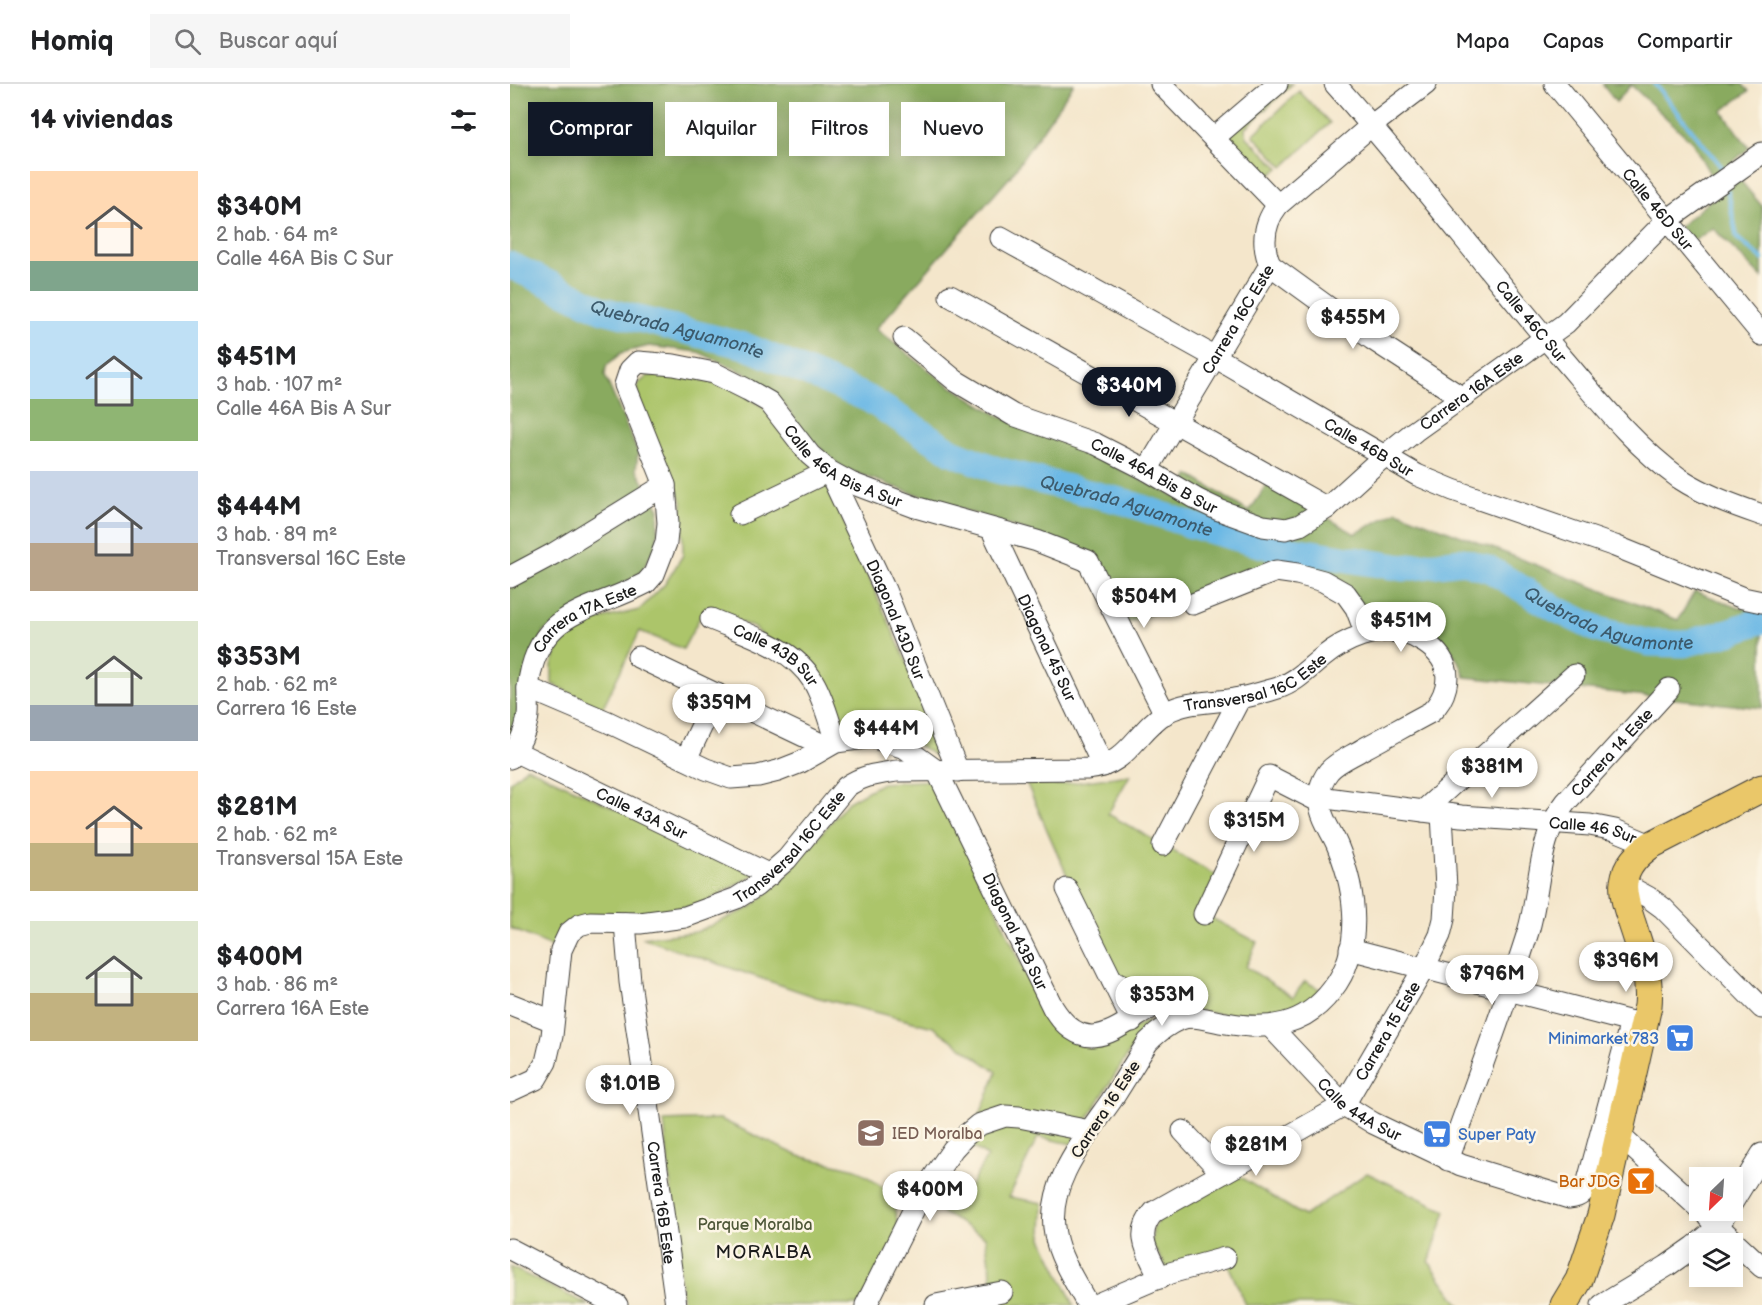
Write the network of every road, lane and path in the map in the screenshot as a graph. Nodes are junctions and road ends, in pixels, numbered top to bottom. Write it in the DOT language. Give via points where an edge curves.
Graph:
graph roads {
  1 [pos="1161,84"];
  2 [pos="1277,84"];
  3 [pos="1335,84"];
  4 [pos="1426,84"];
  5 [pos="1555,84"];
  6 [pos="1372,125"];
  7 [pos="1215,137"];
  8 [pos="1760,158"];
  9 [pos="1278,205"];
  10 [pos="1666,221"];
  11 [pos="1000,238"];
  12 [pos="1270,265"];
  13 [pos="950,296"];
  14 [pos="1762,335"];
  15 [pos="904,338"];
  16 [pos="1546,338"];
  17 [pos="1215,357"];
  18 [pos="625,385"];
  19 [pos="1461,398"];
  20 [pos="1176,422"];
  21 [pos="1383,457"];
  22 [pos="1147,470"];
  23 [pos="829,471"];
  24 [pos="665,485"];
  25 [pos="1327,508"];
  26 [pos="740,514"];
  27 [pos="1762,515"];
  28 [pos="1286,529"];
  29 [pos="992,530"];
  30 [pos="510,577"];
  31 [pos="1762,602"];
  32 [pos="1193,604"];
  33 [pos="711,619"];
  34 [pos="1366,634"];
  35 [pos="638,657"];
  36 [pos="1574,675"];
  37 [pos="528,688"];
  38 [pos="1669,689"];
  39 [pos="717,694"];
  40 [pos="1240,698"];
  41 [pos="1165,714"];
  42 [pos="831,744"];
  43 [pos="512,755"];
  44 [pos="686,759"];
  45 [pos="1103,766"];
  46 [pos="948,771"];
  47 [pos="1762,788"];
  48 [pos="1319,799"];
  49 [pos="1433,813"];
  50 [pos="1551,822"];
  51 [pos="1163,845"];
  52 [pos="1651,845"];
  53 [pos="770,875"];
  54 [pos="1624,884"];
  55 [pos="1067,889"];
  56 [pos="1204,914"];
  57 [pos="625,923"];
  58 [pos="1350,949"];
  59 [pos="1424,968"];
  60 [pos="1112,980"];
  61 [pos="1508,990"];
  62 [pos="510,1004"];
  63 [pos="1158,1004"];
  64 [pos="1762,1008"];
  65 [pos="1190,1017"];
  66 [pos="552,1021"];
  67 [pos="1132,1021"];
  68 [pos="1637,1024"];
  69 [pos="1271,1027"];
  70 [pos="516,1083"];
  71 [pos="1344,1105"];
  72 [pos="1090,1131"];
  73 [pos="1183,1131"];
  74 [pos="1619,1135"];
  75 [pos="1762,1154"];
  76 [pos="1448,1160"];
  77 [pos="1222,1173"];
  78 [pos="1743,1185"];
  79 [pos="1689,1200"];
  80 [pos="1721,1221"];
  81 [pos="1725,1221"];
  82 [pos="510,1249"];
  83 [pos="1225,1258"];
  84 [pos="1762,1267"];
  85 [pos="1160,1278"];
  86 [pos="1002,1292"];
  87 [pos="941,1304"];
  88 [pos="617,1305"];
  89 [pos="676,1305"];
  90 [pos="866,1305"];
  91 [pos="1088,1305"];
  92 [pos="1095,1305"];
  93 [pos="1564,1305"];
  94 [pos="1602,1305"];
  1 -- 7 [label="street"];
  2 -- 7 [label="street"];
  3 -- 6 [label="street, Calle 46C Sur"];
  4 -- 6 [label="street, Carrera 16C Este"];
  5 -- 10 [label="street, Calle 46D Sur"];
  6 -- 9 [label="street, Carrera 16C Este"];
  6 -- 16 [label="street, Calle 46C Sur"];
  7 -- 9 [label="street"];
  8 -- 10 [label="street, Carrera 16A Este"];
  9 -- 12 [label="street, Carrera 16C Este" via="1268,220 1264,238"];
  10 -- 14 [label="street, Calle 46D Sur"];
  10 -- 16 [label="street, Carrera 16A Este" via="1578,313"];
  11 -- 17 [label="street, Calle 46B Sur"];
  12 -- 17 [label="street, Carrera 16C Este"];
  12 -- 19 [label="street"];
  13 -- 20 [label="street"];
  15 -- 22 [label="street, Calle 46A Bis B Sur" via="956,381 1012,415 1096,444"];
  16 -- 19 [label="street, Carrera 16A Este"];
  16 -- 27 [label="street, Calle 46C Sur" via="1631,437 1664,466 1720,500"];
  17 -- 20 [label="street, Carrera 16C Este"];
  17 -- 21 [label="street, Calle 46B Sur"];
  18 -- 23 [label="street, Calle 46A Bis A Sur" via="630,370 638,362 675,364 714,373 769,402 810,455"];
  18 -- 24 [label="street, Carrera 17A Este"];
  19 -- 21 [label="street, Carrera 16A Este"];
  20 -- 22 [label="street, Carrera 16C Este"];
  20 -- 25 [label="street"];
  21 -- 25 [label="street, Carrera 16A Este"];
  21 -- 31 [label="street, Calle 46B Sur" via="1453,490"];
  22 -- 28 [label="street, Calle 46A Bis B Sur" via="1219,510 1263,526"];
  23 -- 26 [label="street"];
  23 -- 29 [label="street, Calle 46A Bis A Sur" via="915,507"];
  23 -- 46 [label="street, Diagonal 43D Sur" via="885,590"];
  24 -- 30 [label="street"];
  24 -- 37 [label="street, Carrera 17A Este" via="666,543 654,574 646,583 568,616 552,628 535,659"];
  25 -- 28 [label="street, Carrera 16A Este"];
  29 -- 41 [label="street, Calle 46A Bis A Sur" via="1037,541 1088,561"];
  29 -- 45 [label="street, Diagonal 45 Sur"];
  32 -- 34 [label="street" via="1276,571 1297,574 1323,581 1346,594"];
  33 -- 42 [label="street, Calle 43B Sur" via="773,646 804,668 814,682"];
  34 -- 40 [label="street, Transversal 16C Este" via="1333,650 1284,686"];
  34 -- 48 [label="street" via="1390,631 1427,644 1441,658 1447,684 1431,712 1337,764 1324,778"];
  35 -- 39 [label="street"];
  36 -- 49 [label="street"];
  37 -- 43 [label="street, Carrera 17A Este" via="528,720"];
  37 -- 44 [label="street"];
  38 -- 50 [label="street, Carrera 14 Este"];
  39 -- 42 [label="street"];
  39 -- 44 [label="street"];
  40 -- 41 [label="street, Transversal 16C Este" via="1178,708"];
  40 -- 51 [label="street"];
  41 -- 45 [label="street, Transversal 16C Este" via="1119,759"];
  42 -- 44 [label="street" via="801,762 758,776 730,778"];
  42 -- 46 [label="street" via="872,737 905,748"];
  43 -- 53 [label="street, Calle 43A Sur"];
  45 -- 46 [label="street, Transversal 16C Este"];
  46 -- 53 [label="street, Transversal 16C Este" via="897,771 857,779"];
  46 -- 67 [label="street, Diagonal 43B Sur" via="1061,1022 1074,1031 1099,1035 1112,1033"];
  47 -- 52 [label="main road"];
  48 -- 49 [label="street, Calle 46 Sur"];
  48 -- 56 [label="street, Calle 46 Sur" via="1269,776"];
  48 -- 58 [label="street" via="1351,891 1354,927"];
  49 -- 50 [label="street, Calle 46 Sur"];
  49 -- 59 [label="street, Carrera 15 Este" via="1446,888 1444,919"];
  50 -- 52 [label="street, Calle 46 Sur" via="1615,830"];
  50 -- 61 [label="street, Carrera 14 Este" via="1532,917"];
  52 -- 54 [label="main road" via="1631,863"];
  53 -- 57 [label="street, Transversal 16C Este" via="737,898 685,918"];
  54 -- 64 [label="street" via="1663,908"];
  54 -- 68 [label="main road" via="1647,975 1649,997"];
  55 -- 60 [label="street"];
  57 -- 66 [label="street, Transversal 16C Este" via="590,922 569,933 561,950"];
  57 -- 89 [label="street, Carrera 16B Este"];
  58 -- 59 [label="street"];
  58 -- 69 [label="street" via="1338,982 1324,1000 1306,1014"];
  59 -- 61 [label="street"];
  59 -- 71 [label="street, Carrera 15 Este"];
  60 -- 63 [label="street"];
  60 -- 67 [label="street"];
  61 -- 68 [label="street"];
  61 -- 76 [label="street, Carrera 14 Este"];
  62 -- 66 [label="street"];
  63 -- 65 [label="street"];
  63 -- 67 [label="street, Diagonal 43B Sur"];
  65 -- 69 [label="street" via="1245,1027"];
  65 -- 72 [label="street, Carrera 16 Este" via="1163,1029 1148,1042"];
  66 -- 70 [label="street, Transversal 16C Este" via="550,1048 541,1073"];
  68 -- 74 [label="main road"];
  68 -- 76 [label="street, Calle 44A Sur" via="1583,1194 1569,1198"];
  69 -- 71 [label="street, Calle 44A Sur"];
  71 -- 76 [label="street, Calle 44A Sur"];
  71 -- 77 [label="street"];
  72 -- 90 [label="street" via="1005,1116 978,1125 953,1149 921,1195"];
  72 -- 91 [label="street, Carrera 16 Este" via="1057,1195 1054,1227 1059,1249"];
  73 -- 77 [label="street"];
  74 -- 79 [label="street"];
  74 -- 93 [label="main road" via="1594,1239 1579,1280"];
  75 -- 78 [label="street"];
  77 -- 85 [label="street" via="1164,1205 1147,1220 1143,1236"];
  80 -- 94 [label="street" via="1667,1266"];
  81 -- 84 [label="street"];
  82 -- 88 [label="street"];
  83 -- 85 [label="street"];
  85 -- 92 [label="street"];
  86 -- 87 [label="street"];
}
